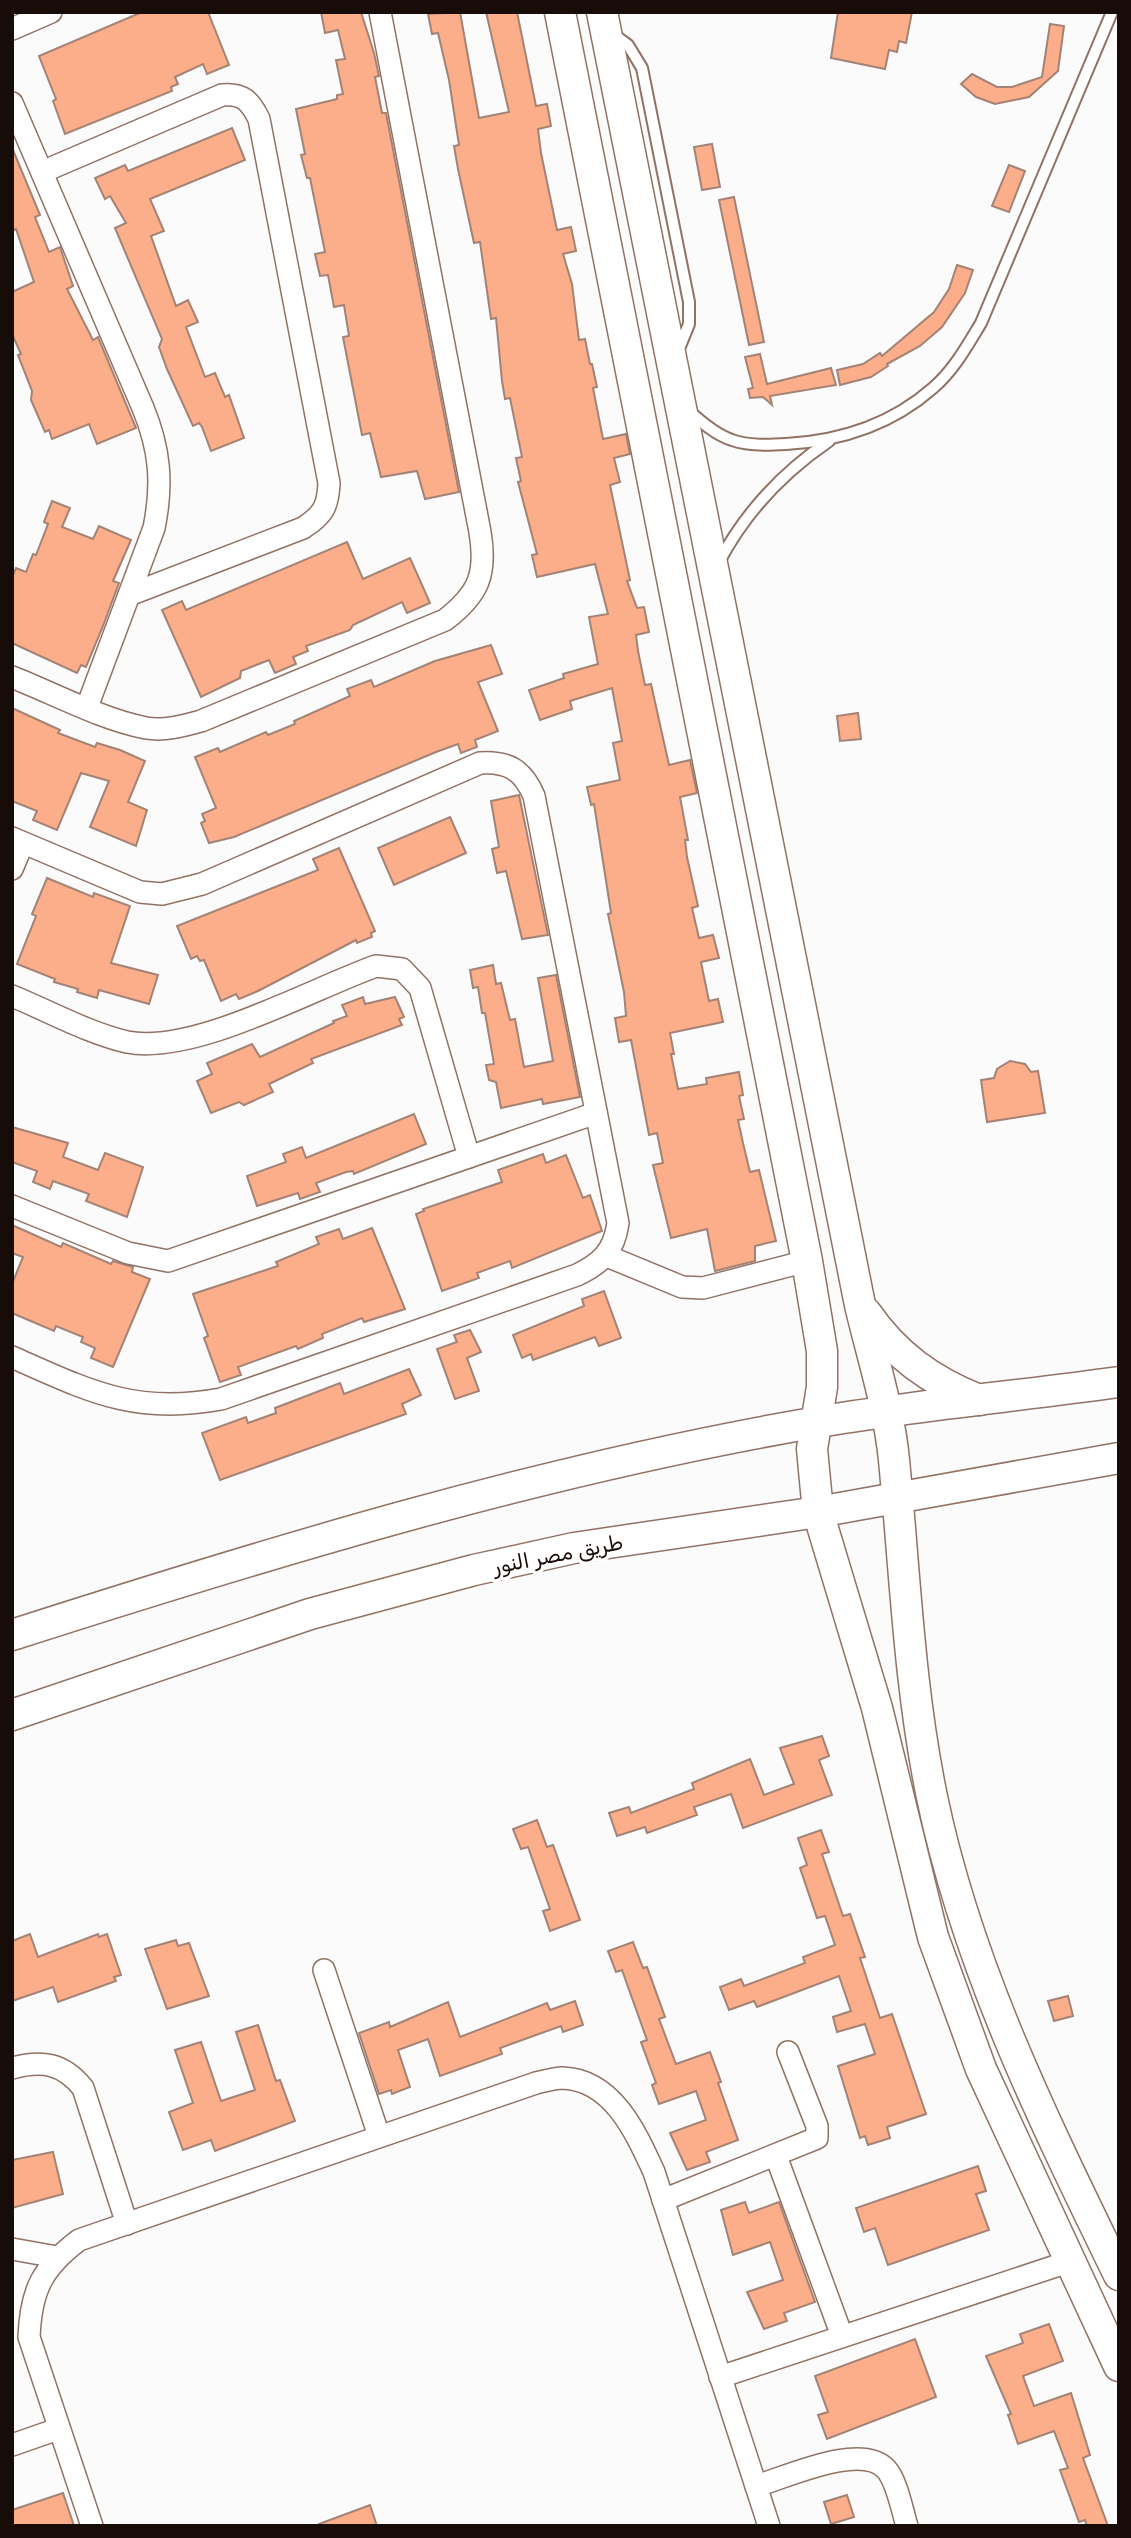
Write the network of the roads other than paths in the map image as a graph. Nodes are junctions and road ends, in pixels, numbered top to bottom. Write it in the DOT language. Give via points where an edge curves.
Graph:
graph roads {
  1 [pos="51,12"];
  2 [pos="380,12"];
  3 [pos="560,12"];
  4 [pos="1112,12"];
  5 [pos="604,21"];
  6 [pos="12,29"];
  7 [pos="12,103"];
  8 [pos="42,172"];
  9 [pos="678,401"];
  10 [pos="831,439"];
  11 [pos="713,573"];
  12 [pos="129,596"];
  13 [pos="12,677"];
  14 [pos="87,707"];
  15 [pos="17,841"];
  16 [pos="12,869"];
  17 [pos="12,996"];
  18 [pos="596,1113"];
  19 [pos="469,1157"];
  20 [pos="12,1206"];
  21 [pos="607,1256"];
  22 [pos="807,1261"];
  23 [pos="860,1305"];
  24 [pos="12,1357"];
  25 [pos="1119,1382"];
  26 [pos="980,1400"];
  27 [pos="884,1412"];
  28 [pos="818,1422"];
  29 [pos="1119,1458"];
  30 [pos="895,1496"];
  31 [pos="818,1512"];
  32 [pos="12,1635"];
  33 [pos="12,1715"];
  34 [pos="324,1970"];
  35 [pos="788,2052"];
  36 [pos="12,2068"];
  37 [pos="379,2136"];
  38 [pos="776,2156"];
  39 [pos="663,2200"];
  40 [pos="127,2224"];
  41 [pos="12,2249"];
  42 [pos="57,2257"];
  43 [pos="1068,2262"];
  44 [pos="1119,2275"];
  45 [pos="842,2336"];
  46 [pos="1119,2366"];
  47 [pos="720,2377"];
  48 [pos="58,2429"];
  49 [pos="12,2445"];
  50 [pos="756,2486"];
  51 [pos="92,2526"];
  52 [pos="769,2526"];
  53 [pos="907,2526"];
  1 -- 6 [label="street"];
  2 -- 14 [label="street" via="480,532 484,557 479,582 466,604 445,620 201,721 147,728"];
  3 -- 22 [label="street"];
  4 -- 10 [label="lane" via="981,323 961,357 935,387 904,411"];
  5 -- 9 [label="street"];
  7 -- 8 [label="street"];
  8 -- 12 [label="street" via="155,437 160,498"];
  8 -- 12 [label="street" via="222,95 238,94 252,103 259,119 329,483 328,502 322,516 303,527"];
  9 -- 10 [label="lane" via="703,424 732,440 765,445"];
  9 -- 11 [label="street"];
  10 -- 11 [label="lane" via="759,502"];
  11 -- 23 [label="street"];
  12 -- 14 [label="street"];
  13 -- 14 [label="street"];
  15 -- 16 [label="street"];
  15 -- 18 [label="street" via="140,892 162,894 202,884 480,763 498,762 514,768 527,780 534,796"];
  17 -- 19 [label="street" via="125,1041 169,1044 376,966 402,969 421,988"];
  18 -- 19 [label="street"];
  18 -- 21 [label="street" via="618,1223"];
  19 -- 20 [label="street" via="168,1261 128,1253"];
  21 -- 22 [label="street" via="682,1287 703,1288"];
  21 -- 24 [label="street" via="577,1275 221,1399 192,1405 133,1404 105,1397"];
  22 -- 28 [label="street" via="822,1351"];
  23 -- 26 [label="street" via="885,1340 909,1362"];
  23 -- 27 [label="street"];
  25 -- 26 [label="street"];
  26 -- 27 [label="street"];
  27 -- 28 [label="street"];
  27 -- 30 [label="street" via="894,1461"];
  28 -- 31 [label="street" via="812,1449"];
  28 -- 32 [label="street" via="479,1496 226,1567"];
  29 -- 30 [label="street, طريق مصر النور"];
  30 -- 31 [label="street, طريق مصر النور"];
  30 -- 44 [label="street" via="916,1703 949,1863 999,2016"];
  31 -- 33 [label="street, طريق مصر النور" via="574,1548 383,1593"];
  31 -- 43 [label="street" via="877,1709 933,1937 981,2069"];
  34 -- 37 [label="street"];
  35 -- 38 [label="street" via="818,2132 813,2142"];
  36 -- 40 [label="street" via="49,2063 74,2077 83,2088"];
  37 -- 39 [label="street" via="536,2083 563,2078 590,2084 613,2100 643,2147"];
  37 -- 40 [label="street"];
  38 -- 39 [label="street"];
  38 -- 45 [label="street"];
  39 -- 47 [label="street"];
  40 -- 42 [label="street" via="79,2240"];
  41 -- 42 [label="street"];
  42 -- 48 [label="street" via="40,2280 30,2307 29,2337"];
  43 -- 45 [label="street"];
  43 -- 46 [label="street"];
  45 -- 47 [label="street"];
  47 -- 50 [label="street"];
  48 -- 49 [label="street"];
  48 -- 51 [label="street"];
  50 -- 52 [label="street"];
  50 -- 53 [label="street" via="844,2459 875,2461 888,2470"];
}
